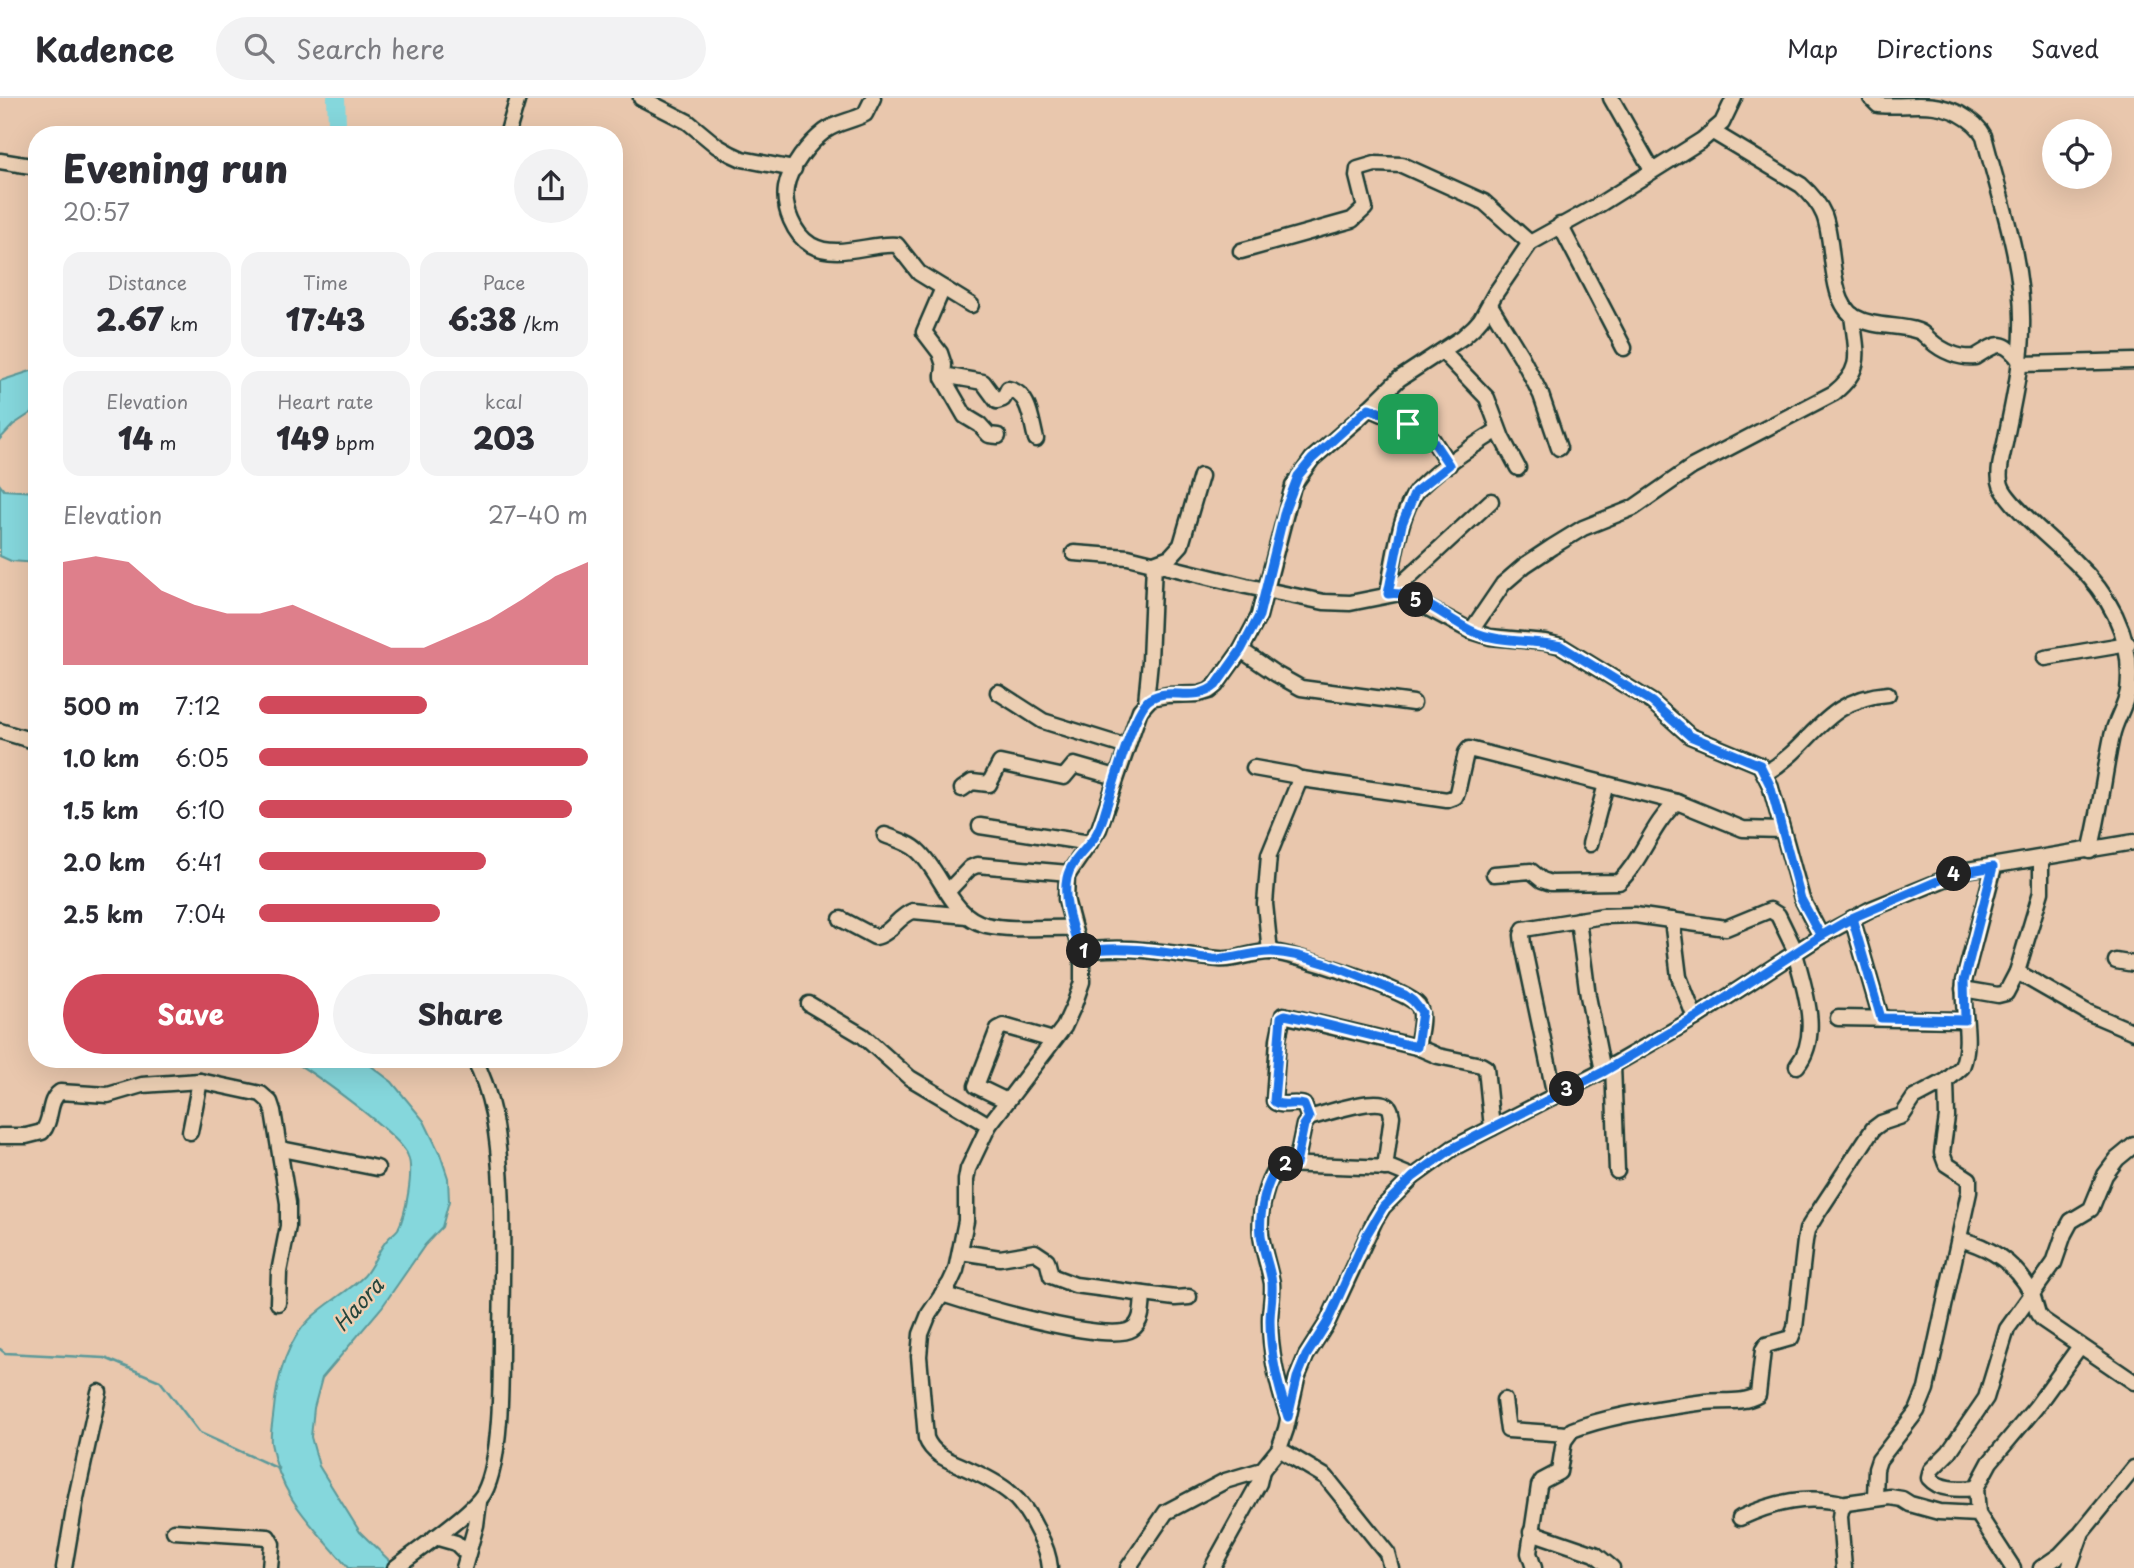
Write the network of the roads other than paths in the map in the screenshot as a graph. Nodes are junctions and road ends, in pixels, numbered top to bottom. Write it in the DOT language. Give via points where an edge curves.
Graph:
graph roads {
  1 [pos="518,98"];
  2 [pos="641,98"];
  3 [pos="873,98"];
  4 [pos="1611,98"];
  5 [pos="1734,98"];
  6 [pos="1871,98"];
  7 [pos="509,126"];
  8 [pos="1713,132"];
  9 [pos="0,161"];
  10 [pos="28,166"];
  11 [pos="794,170"];
  12 [pos="1652,170"];
  13 [pos="1560,226"];
  14 [pos="1530,243"];
  15 [pos="1241,251"];
  16 [pos="943,288"];
  17 [pos="971,305"];
  18 [pos="1490,305"];
  19 [pos="1852,315"];
  20 [pos="1624,348"];
  21 [pos="1442,351"];
  22 [pos="2134,361"];
  23 [pos="2020,362"];
  24 [pos="943,374"];
  25 [pos="1369,408"];
  26 [pos="1499,430"];
  27 [pos="998,436"];
  28 [pos="1036,439"];
  29 [pos="1559,448"];
  30 [pos="1449,465"];
  31 [pos="1518,468"];
  32 [pos="1200,476"];
  33 [pos="1491,501"];
  34 [pos="1074,553"];
  35 [pos="1154,563"];
  36 [pos="1266,590"];
  37 [pos="1391,594"];
  38 [pos="1471,631"];
  39 [pos="2128,645"];
  40 [pos="1241,650"];
  41 [pos="2045,658"];
  42 [pos="998,692"];
  43 [pos="1888,694"];
  44 [pos="1146,702"];
  45 [pos="1413,703"];
  46 [pos="0,731"];
  47 [pos="28,740"];
  48 [pos="1126,747"];
  49 [pos="1254,768"];
  50 [pos="1766,773"];
  51 [pos="1116,777"];
  52 [pos="1301,780"];
  53 [pos="1606,784"];
  54 [pos="962,789"];
  55 [pos="1677,802"];
  56 [pos="980,826"];
  57 [pos="1782,830"];
  58 [pos="885,835"];
  59 [pos="2134,842"];
  60 [pos="1090,843"];
  61 [pos="1590,844"];
  62 [pos="2090,850"];
  63 [pos="2041,859"];
  64 [pos="1993,867"];
  65 [pos="1069,873"];
  66 [pos="1494,874"];
  67 [pos="948,891"];
  68 [pos="967,916"];
  69 [pos="1852,918"];
  70 [pos="841,919"];
  71 [pos="1578,920"];
  72 [pos="1672,920"];
  73 [pos="1073,928"];
  74 [pos="1821,936"];
  75 [pos="1080,952"];
  76 [pos="1270,952"];
  77 [pos="1795,953"];
  78 [pos="2116,961"];
  79 [pos="2134,964"];
  80 [pos="2017,972"];
  81 [pos="1963,989"];
  82 [pos="809,1004"];
  83 [pos="1695,1018"];
  84 [pos="1838,1018"];
  85 [pos="1881,1018"];
  86 [pos="1965,1020"];
  87 [pos="2134,1032"];
  88 [pos="1054,1040"];
  89 [pos="1417,1047"];
  90 [pos="1797,1066"];
  91 [pos="477,1068"];
  92 [pos="1608,1068"];
  93 [pos="200,1081"];
  94 [pos="1946,1081"];
  95 [pos="1555,1096"];
  96 [pos="1007,1101"];
  97 [pos="1309,1118"];
  98 [pos="989,1125"];
  99 [pos="1492,1128"];
  100 [pos="190,1132"];
  101 [pos="0,1136"];
  102 [pos="2134,1145"];
  103 [pos="281,1149"];
  104 [pos="1296,1164"];
  105 [pos="377,1168"];
  106 [pos="1385,1168"];
  107 [pos="1617,1171"];
  108 [pos="1413,1177"];
  109 [pos="1959,1239"];
  110 [pos="961,1252"];
  111 [pos="942,1294"];
  112 [pos="1143,1294"];
  113 [pos="2032,1294"];
  114 [pos="1189,1297"];
  115 [pos="278,1303"];
  116 [pos="2080,1346"];
  117 [pos="2134,1382"];
  118 [pos="99,1392"];
  119 [pos="1504,1400"];
  120 [pos="1288,1417"];
  121 [pos="1567,1434"];
  122 [pos="1279,1450"];
  123 [pos="2134,1468"];
  124 [pos="1262,1470"];
  125 [pos="1976,1488"];
  126 [pos="1875,1498"];
  127 [pos="479,1502"];
  128 [pos="1845,1504"];
  129 [pos="1978,1514"];
  130 [pos="1740,1518"];
  131 [pos="174,1531"];
  132 [pos="1531,1532"];
  133 [pos="2082,1532"];
  134 [pos="432,1539"];
  135 [pos="465,1561"];
  136 [pos="64,1568"];
  137 [pos="270,1568"];
  138 [pos="395,1568"];
  139 [pos="1050,1568"];
  140 [pos="1128,1568"];
  141 [pos="1212,1568"];
  142 [pos="1391,1568"];
  143 [pos="1534,1568"];
  144 [pos="1612,1568"];
  145 [pos="1844,1568"];
  146 [pos="2013,1568"];
  147 [pos="2041,1568"];
  148 [pos="2069,1568"];
  1 -- 7 [label="street"];
  2 -- 11 [label="street" via="688,121 730,154"];
  3 -- 11 [label="street" via="865,114 825,131"];
  4 -- 12 [label="street"];
  5 -- 8 [label="street" via="1728,115"];
  6 -- 23 [label="street" via="1878,105 1942,107 1981,130 2020,281"];
  8 -- 12 [label="street"];
  8 -- 19 [label="street" via="1813,195 1828,229 1835,281"];
  9 -- 10 [label="street"];
  11 -- 16 [label="street" via="786,188 787,205 796,231 811,245 863,250 897,245 919,273"];
  12 -- 13 [label="street"];
  13 -- 14 [label="street"];
  13 -- 20 [label="street"];
  14 -- 15 [label="street" via="1484,202 1402,165 1375,164 1358,169 1366,208 1352,220"];
  14 -- 18 [label="street"];
  16 -- 17 [label="street"];
  16 -- 24 [label="street" via="924,332 940,354"];
  18 -- 21 [label="street" via="1482,319"];
  18 -- 29 [label="street" via="1541,395"];
  19 -- 23 [label="street" via="1921,332 1958,356 1975,357 2001,344"];
  19 -- 38 [label="street" via="1856,355 1848,382 1692,467 1633,508 1583,528 1552,547 1503,584"];
  21 -- 25 [label="street" via="1399,379"];
  21 -- 26 [label="street" via="1487,398"];
  22 -- 23 [label="street"];
  23 -- 39 [label="street" via="2000,484 2101,590"];
  24 -- 27 [label="street" via="965,416 989,435"];
  24 -- 28 [label="street" via="983,382 997,401 1008,389 1018,393 1027,403"];
  25 -- 30 [label="street" via="1424,432"];
  25 -- 36 [label="street" via="1298,476"];
  26 -- 30 [label="street"];
  26 -- 31 [label="street"];
  30 -- 37 [label="street" via="1415,492 1402,524"];
  32 -- 35 [label="street" via="1181,545 1170,557"];
  33 -- 37 [label="street"];
  34 -- 35 [label="street"];
  35 -- 36 [label="street"];
  35 -- 44 [label="street"];
  36 -- 37 [label="street" via="1338,604"];
  36 -- 40 [label="street" via="1259,616"];
  37 -- 38 [label="street" via="1406,594"];
  38 -- 50 [label="street" via="1561,646 1642,695 1690,736 1748,758"];
  39 -- 41 [label="street"];
  39 -- 62 [label="street" via="2128,689 2113,733"];
  40 -- 44 [label="street" via="1209,691 1158,696"];
  40 -- 45 [label="street" via="1301,688"];
  42 -- 48 [label="street" via="1043,721"];
  43 -- 50 [label="street" via="1853,701 1831,713 1782,763"];
  44 -- 48 [label="street"];
  46 -- 47 [label="street"];
  48 -- 51 [label="street"];
  49 -- 52 [label="street"];
  50 -- 57 [label="street"];
  51 -- 54 [label="street" via="1074,765 1064,777 1000,763 989,784 972,782"];
  51 -- 60 [label="street"];
  52 -- 53 [label="street" via="1447,800 1457,793 1469,749"];
  52 -- 76 [label="street" via="1269,855 1265,904"];
  53 -- 55 [label="street"];
  53 -- 61 [label="street"];
  55 -- 57 [label="street" via="1743,829"];
  55 -- 66 [label="street" via="1663,814 1619,883 1550,883 1531,871"];
  56 -- 60 [label="street"];
  57 -- 74 [label="street" via="1801,899"];
  58 -- 67 [label="street" via="920,853"];
  59 -- 62 [label="street"];
  60 -- 65 [label="street"];
  62 -- 63 [label="street"];
  63 -- 64 [label="street"];
  63 -- 80 [label="street" via="2040,892"];
  64 -- 69 [label="street" via="1954,874"];
  64 -- 81 [label="street"];
  65 -- 67 [label="street" via="978,865"];
  65 -- 73 [label="street" via="1066,891"];
  67 -- 68 [label="street"];
  68 -- 70 [label="street" via="913,911 879,937"];
  68 -- 73 [label="street" via="999,927"];
  69 -- 74 [label="street"];
  69 -- 85 [label="street"];
  71 -- 72 [label="street" via="1635,915"];
  71 -- 92 [label="street" via="1588,996"];
  71 -- 95 [label="street" via="1522,931"];
  72 -- 77 [label="street" via="1726,928 1770,910 1778,915"];
  72 -- 83 [label="street" via="1679,977"];
  73 -- 75 [label="street"];
  74 -- 77 [label="street"];
  75 -- 76 [label="street" via="1142,949 1225,960"];
  75 -- 88 [label="street" via="1082,982"];
  76 -- 89 [label="street" via="1328,966 1413,1001 1422,1012"];
  77 -- 83 [label="street"];
  77 -- 90 [label="street" via="1810,1024 1807,1047"];
  78 -- 79 [label="street"];
  80 -- 81 [label="street" via="2003,995"];
  80 -- 87 [label="street" via="2087,1012"];
  81 -- 86 [label="street"];
  82 -- 98 [label="street" via="863,1036 910,1078"];
  83 -- 92 [label="street"];
  84 -- 85 [label="street"];
  85 -- 86 [label="street"];
  86 -- 94 [label="street" via="1965,1059"];
  88 -- 96 [label="street"];
  88 -- 96 [label="street" via="1004,1026 998,1029 976,1086"];
  89 -- 97 [label="street" via="1283,1015 1274,1101 1304,1105"];
  89 -- 99 [label="street" via="1486,1068"];
  91 -- 127 [label="street" via="495,1126 502,1256 497,1433 490,1479"];
  92 -- 95 [label="street"];
  92 -- 107 [label="street"];
  93 -- 100 [label="street"];
  93 -- 101 [label="street" via="142,1085 108,1095 60,1092 53,1098 43,1132"];
  93 -- 103 [label="street" via="266,1098"];
  94 -- 109 [label="street" via="1942,1153 1949,1167 1970,1183"];
  94 -- 121 [label="street" via="1914,1098 1902,1116 1873,1129 1815,1217 1805,1241 1795,1328 1791,1338 1763,1350 1758,1395 1650,1412 1583,1426"];
  95 -- 99 [label="street"];
  96 -- 98 [label="street"];
  97 -- 104 [label="street"];
  97 -- 106 [label="street" via="1355,1104 1387,1105 1392,1116"];
  98 -- 110 [label="street" via="966,1180"];
  99 -- 108 [label="street" via="1453,1148"];
  102 -- 113 [label="street" via="2105,1175 2091,1209 2071,1221 2054,1263"];
  103 -- 105 [label="street"];
  103 -- 115 [label="street" via="288,1226"];
  104 -- 106 [label="street"];
  104 -- 120 [label="street" via="1276,1169 1261,1224 1272,1282 1272,1362"];
  106 -- 108 [label="street"];
  108 -- 120 [label="street" via="1383,1207 1367,1234 1327,1323 1306,1356"];
  109 -- 113 [label="street" via="2008,1262"];
  109 -- 126 [label="street" via="1926,1389 1917,1411 1879,1460"];
  110 -- 111 [label="street" via="954,1277"];
  110 -- 112 [label="street" via="1000,1258 1035,1252 1047,1259 1051,1276 1063,1282"];
  111 -- 112 [label="street" via="1025,1318 1116,1332 1133,1328 1139,1321"];
  111 -- 139 [label="street" via="925,1324 920,1345 926,1438 941,1457 986,1477 1025,1506"];
  112 -- 114 [label="street"];
  113 -- 116 [label="street" via="2043,1320"];
  113 -- 125 [label="street" via="2007,1329 1986,1398 1929,1474 1936,1485"];
  116 -- 117 [label="street"];
  116 -- 125 [label="street" via="1990,1462"];
  118 -- 136 [label="street"];
  119 -- 121 [label="street" via="1508,1430"];
  120 -- 122 [label="street"];
  121 -- 132 [label="street" via="1559,1472 1539,1486"];
  122 -- 124 [label="street"];
  122 -- 142 [label="street" via="1326,1477 1387,1553"];
  123 -- 133 [label="street"];
  124 -- 140 [label="street" via="1225,1481 1166,1512"];
  124 -- 141 [label="street"];
  125 -- 129 [label="street"];
  126 -- 128 [label="street"];
  126 -- 129 [label="street" via="1902,1499 1939,1512"];
  127 -- 134 [label="street"];
  127 -- 135 [label="street"];
  128 -- 130 [label="street" via="1798,1499"];
  128 -- 145 [label="street" via="1840,1517"];
  129 -- 146 [label="street"];
  131 -- 137 [label="street" via="268,1537 272,1544"];
  132 -- 143 [label="street" via="1529,1553"];
  132 -- 144 [label="street" via="1595,1554"];
  133 -- 147 [label="street"];
  133 -- 148 [label="street"];
  134 -- 135 [label="street" via="456,1543"];
  134 -- 138 [label="street"];
}
